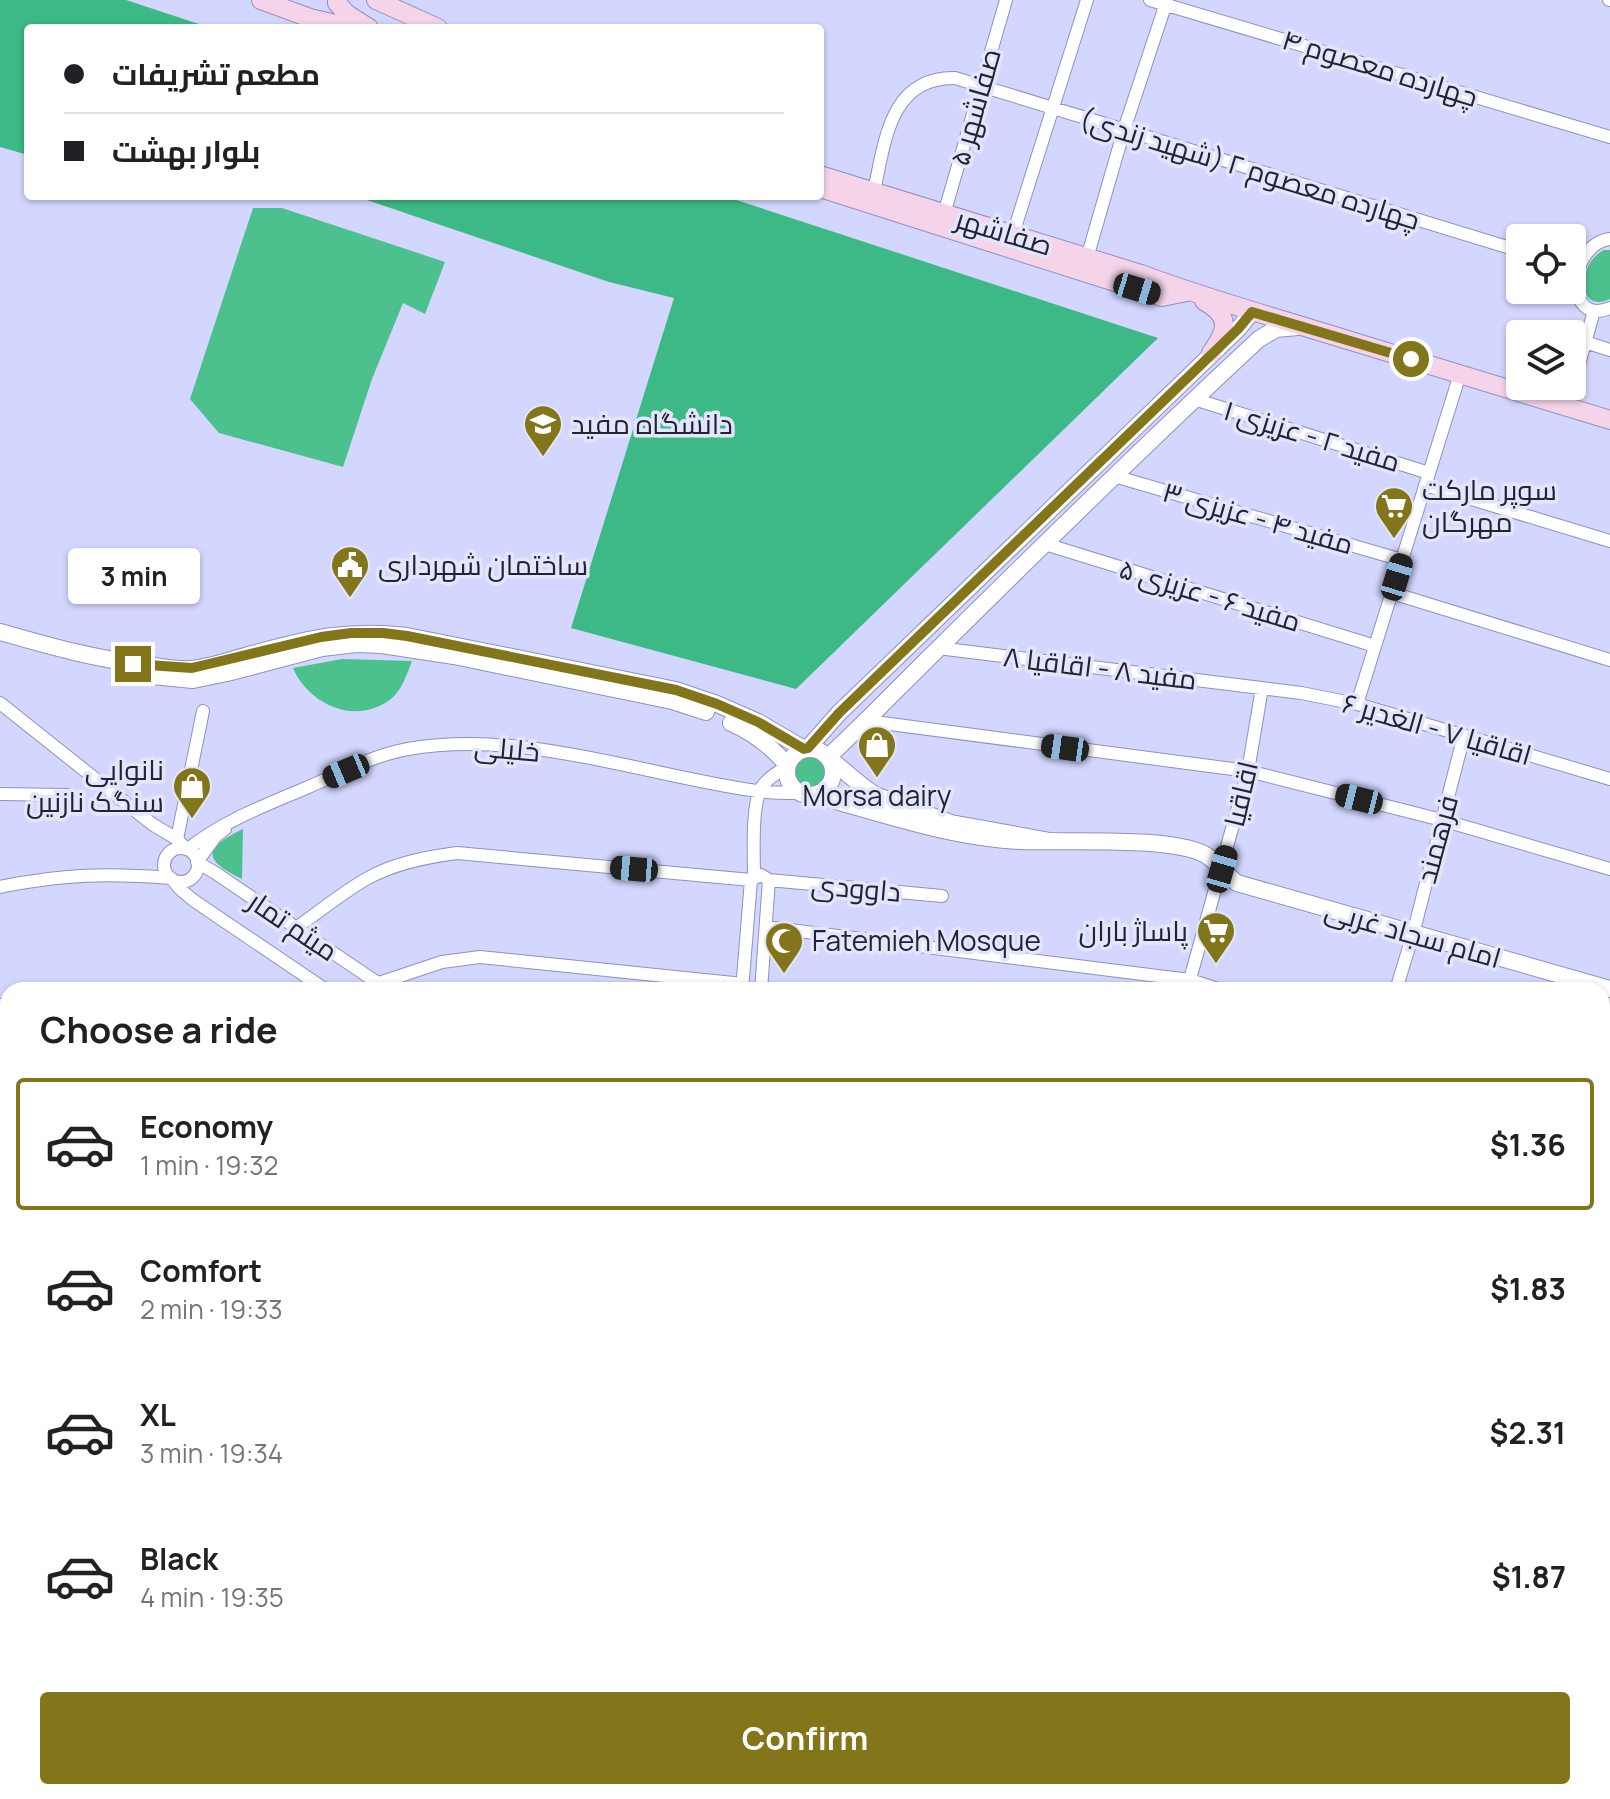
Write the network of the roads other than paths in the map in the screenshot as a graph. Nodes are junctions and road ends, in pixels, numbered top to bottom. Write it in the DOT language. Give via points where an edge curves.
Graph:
graph roads {
  1 [pos="261,0"];
  2 [pos="337,0"];
  3 [pos="376,0"];
  4 [pos="1006,0"];
  5 [pos="1087,0"];
  6 [pos="1150,0"];
  7 [pos="1166,2"];
  8 [pos="293,5"];
  9 [pos="335,24"];
  10 [pos="363,24"];
  11 [pos="429,24"];
  12 [pos="981,85"];
  13 [pos="1053,109"];
  14 [pos="1124,130"];
  15 [pos="1610,137"];
  16 [pos="824,176"];
  17 [pos="824,189"];
  18 [pos="874,191"];
  19 [pos="944,214"];
  20 [pos="1013,234"];
  21 [pos="1610,239"];
  22 [pos="1506,247"];
  23 [pos="1586,254"];
  24 [pos="1087,258"];
  25 [pos="1187,292"];
  26 [pos="1583,304"];
  27 [pos="1610,308"];
  28 [pos="1594,311"];
  29 [pos="1252,312"];
  30 [pos="1308,328"];
  31 [pos="1238,329"];
  32 [pos="1259,339"];
  33 [pos="1586,339"];
  34 [pos="1586,342"];
  35 [pos="1610,350"];
  36 [pos="1211,353"];
  37 [pos="1460,374"];
  38 [pos="1194,399"];
  39 [pos="1569,400"];
  40 [pos="1567,407"];
  41 [pos="1610,420"];
  42 [pos="1114,476"];
  43 [pos="1427,479"];
  44 [pos="1610,541"];
  45 [pos="1045,544"];
  46 [pos="1402,560"];
  47 [pos="1392,593"];
  48 [pos="0,632"];
  49 [pos="0,642"];
  50 [pos="1375,646"];
  51 [pos="938,648"];
  52 [pos="1610,660"];
  53 [pos="1262,688"];
  54 [pos="0,703"];
  55 [pos="1357,704"];
  56 [pos="203,711"];
  57 [pos="867,721"];
  58 [pos="1464,735"];
  59 [pos="806,749"];
  60 [pos="829,758"];
  61 [pos="787,765"];
  62 [pos="1248,771"];
  63 [pos="1610,779"];
  64 [pos="759,792"];
  65 [pos="0,794"];
  66 [pos="808,794"];
  67 [pos="67,795"];
  68 [pos="262,807"];
  69 [pos="1442,820"];
  70 [pos="152,824"];
  71 [pos="1050,841"];
  72 [pos="184,845"];
  73 [pos="197,866"];
  74 [pos="1222,869"];
  75 [pos="1610,869"];
  76 [pos="168,871"];
  77 [pos="752,878"];
  78 [pos="769,880"];
  79 [pos="0,887"];
  80 [pos="942,896"];
  81 [pos="231,925"];
  82 [pos="766,927"];
  83 [pos="296,928"];
  84 [pos="1413,934"];
  85 [pos="314,982"];
  86 [pos="377,982"];
  87 [pos="396,982"];
  88 [pos="699,982"];
  89 [pos="743,982"];
  90 [pos="762,982"];
  91 [pos="1166,982"];
  92 [pos="1189,982"];
  93 [pos="1398,982"];
  94 [pos="1585,982"];
  1 -- 8 [label="main road"];
  2 -- 10 [label="main road"];
  3 -- 11 [label="main road"];
  4 -- 12 [label="street, صفاشهر ۵"];
  5 -- 13 [label="street"];
  6 -- 7 [label="street, چهارده معصوم ۴"];
  7 -- 14 [label="street"];
  7 -- 15 [label="street, چهارده معصوم ۴"];
  8 -- 9 [label="main road" via="310,18"];
  12 -- 13 [label="street, چهارده معصوم ۲ (شهید زندی)"];
  12 -- 18 [label="street, چهارده معصوم ۲ (شهید زندی)" via="942,78 910,93 887,130"];
  12 -- 19 [label="street, صفاشهر ۵"];
  13 -- 14 [label="street, چهارده معصوم ۲ (شهید زندی)"];
  13 -- 20 [label="street"];
  14 -- 22 [label="street, چهارده معصوم ۲ (شهید زندی)"];
  14 -- 24 [label="street"];
  16 -- 18 [label="main road, صفاشهر"];
  17 -- 25 [label="main road" via="1162,297"];
  18 -- 19 [label="main road, صفاشهر"];
  19 -- 20 [label="main road, صفاشهر"];
  20 -- 24 [label="main road, صفاشهر"];
  21 -- 23 [label="street"];
  24 -- 25 [label="main road, صفاشهر"];
  25 -- 29 [label="main road"];
  25 -- 36 [label="main road" via="1223,319 1223,334"];
  26 -- 28 [label="street"];
  27 -- 28 [label="street"];
  28 -- 33 [label="street"];
  29 -- 30 [label="main road"];
  29 -- 31 [label="street"];
  30 -- 32 [label="street" via="1276,329"];
  30 -- 37 [label="main road"];
  31 -- 32 [label="street" via="1249,327"];
  31 -- 36 [label="street"];
  32 -- 38 [label="street"];
  34 -- 35 [label="street"];
  36 -- 59 [label="street"];
  37 -- 40 [label="main road"];
  37 -- 43 [label="street"];
  38 -- 42 [label="street"];
  38 -- 43 [label="street, مفید ۲ - عزیزی ۱"];
  39 -- 40 [label="street"];
  40 -- 41 [label="main road"];
  42 -- 45 [label="street"];
  42 -- 46 [label="street, مفید ۴ - عزیزی ۳"];
  43 -- 44 [label="street, مفید ۲ - عزیزی ۱"];
  43 -- 46 [label="street"];
  45 -- 50 [label="street, مفید ۶ - عزیزی ۵"];
  45 -- 51 [label="street"];
  46 -- 47 [label="street"];
  47 -- 50 [label="street"];
  47 -- 52 [label="street"];
  48 -- 59 [label="street" via="74,653 180,669 321,637 407,636 676,690 758,722"];
  49 -- 61 [label="street" via="73,663 176,680 356,644 429,651 672,701 749,731"];
  50 -- 55 [label="street"];
  51 -- 53 [label="street, مفید ۸ - اقاقیا ۸"];
  51 -- 57 [label="street"];
  53 -- 55 [label="street, اقاقیا ۷ - الغدیر ۶"];
  53 -- 62 [label="street, اقاقیا"];
  54 -- 70 [label="street"];
  55 -- 58 [label="street, اقاقیا ۷ - الغدیر ۶"];
  56 -- 72 [label="street"];
  57 -- 60 [label="street"];
  57 -- 62 [label="street"];
  58 -- 63 [label="street, اقاقیا ۷ - الغدیر ۶"];
  58 -- 69 [label="street, فرهمند"];
  59 -- 60 [label="street"];
  59 -- 61 [label="street"];
  60 -- 66 [label="street" via="830,785"];
  60 -- 71 [label="street" via="875,795 951,823"];
  61 -- 64 [label="street"];
  61 -- 66 [label="street" via="788,782"];
  62 -- 69 [label="street"];
  62 -- 74 [label="street, اقاقیا"];
  64 -- 66 [label="street, خلیلی"];
  64 -- 68 [label="street, خلیلی" via="533,749 463,744 375,759"];
  64 -- 77 [label="street"];
  65 -- 67 [label="street"];
  66 -- 71 [label="street" via="962,835"];
  68 -- 72 [label="street"];
  68 -- 73 [label="street" via="216,836"];
  69 -- 75 [label="street"];
  69 -- 84 [label="street, فرهمند"];
  70 -- 72 [label="street"];
  70 -- 76 [label="street"];
  71 -- 74 [label="street, امام سجاد غربی" via="1172,846 1201,853"];
  72 -- 73 [label="street"];
  72 -- 76 [label="street" via="171,851"];
  73 -- 76 [label="street" via="187,880 176,881"];
  73 -- 81 [label="street" via="199,895"];
  73 -- 83 [label="street, میثم تمار"];
  74 -- 84 [label="street, امام سجاد غربی" via="1237,883"];
  74 -- 92 [label="street, اقاقیا"];
  76 -- 79 [label="street" via="150,876 77,875"];
  76 -- 81 [label="street" via="180,889"];
  77 -- 78 [label="street, داوودی" via="761,875"];
  77 -- 83 [label="street, داوودی" via="457,853 414,861 369,878"];
  77 -- 89 [label="street"];
  78 -- 80 [label="street, داوودی"];
  78 -- 82 [label="street"];
  81 -- 85 [label="street, میثم تمار"];
  82 -- 90 [label="street"];
  82 -- 91 [label="street"];
  83 -- 86 [label="street, میثم تمار"];
  84 -- 93 [label="street, فرهمند"];
  84 -- 94 [label="street, امام سجاد غربی"];
  87 -- 88 [label="street" via="442,962 480,957"];
}
